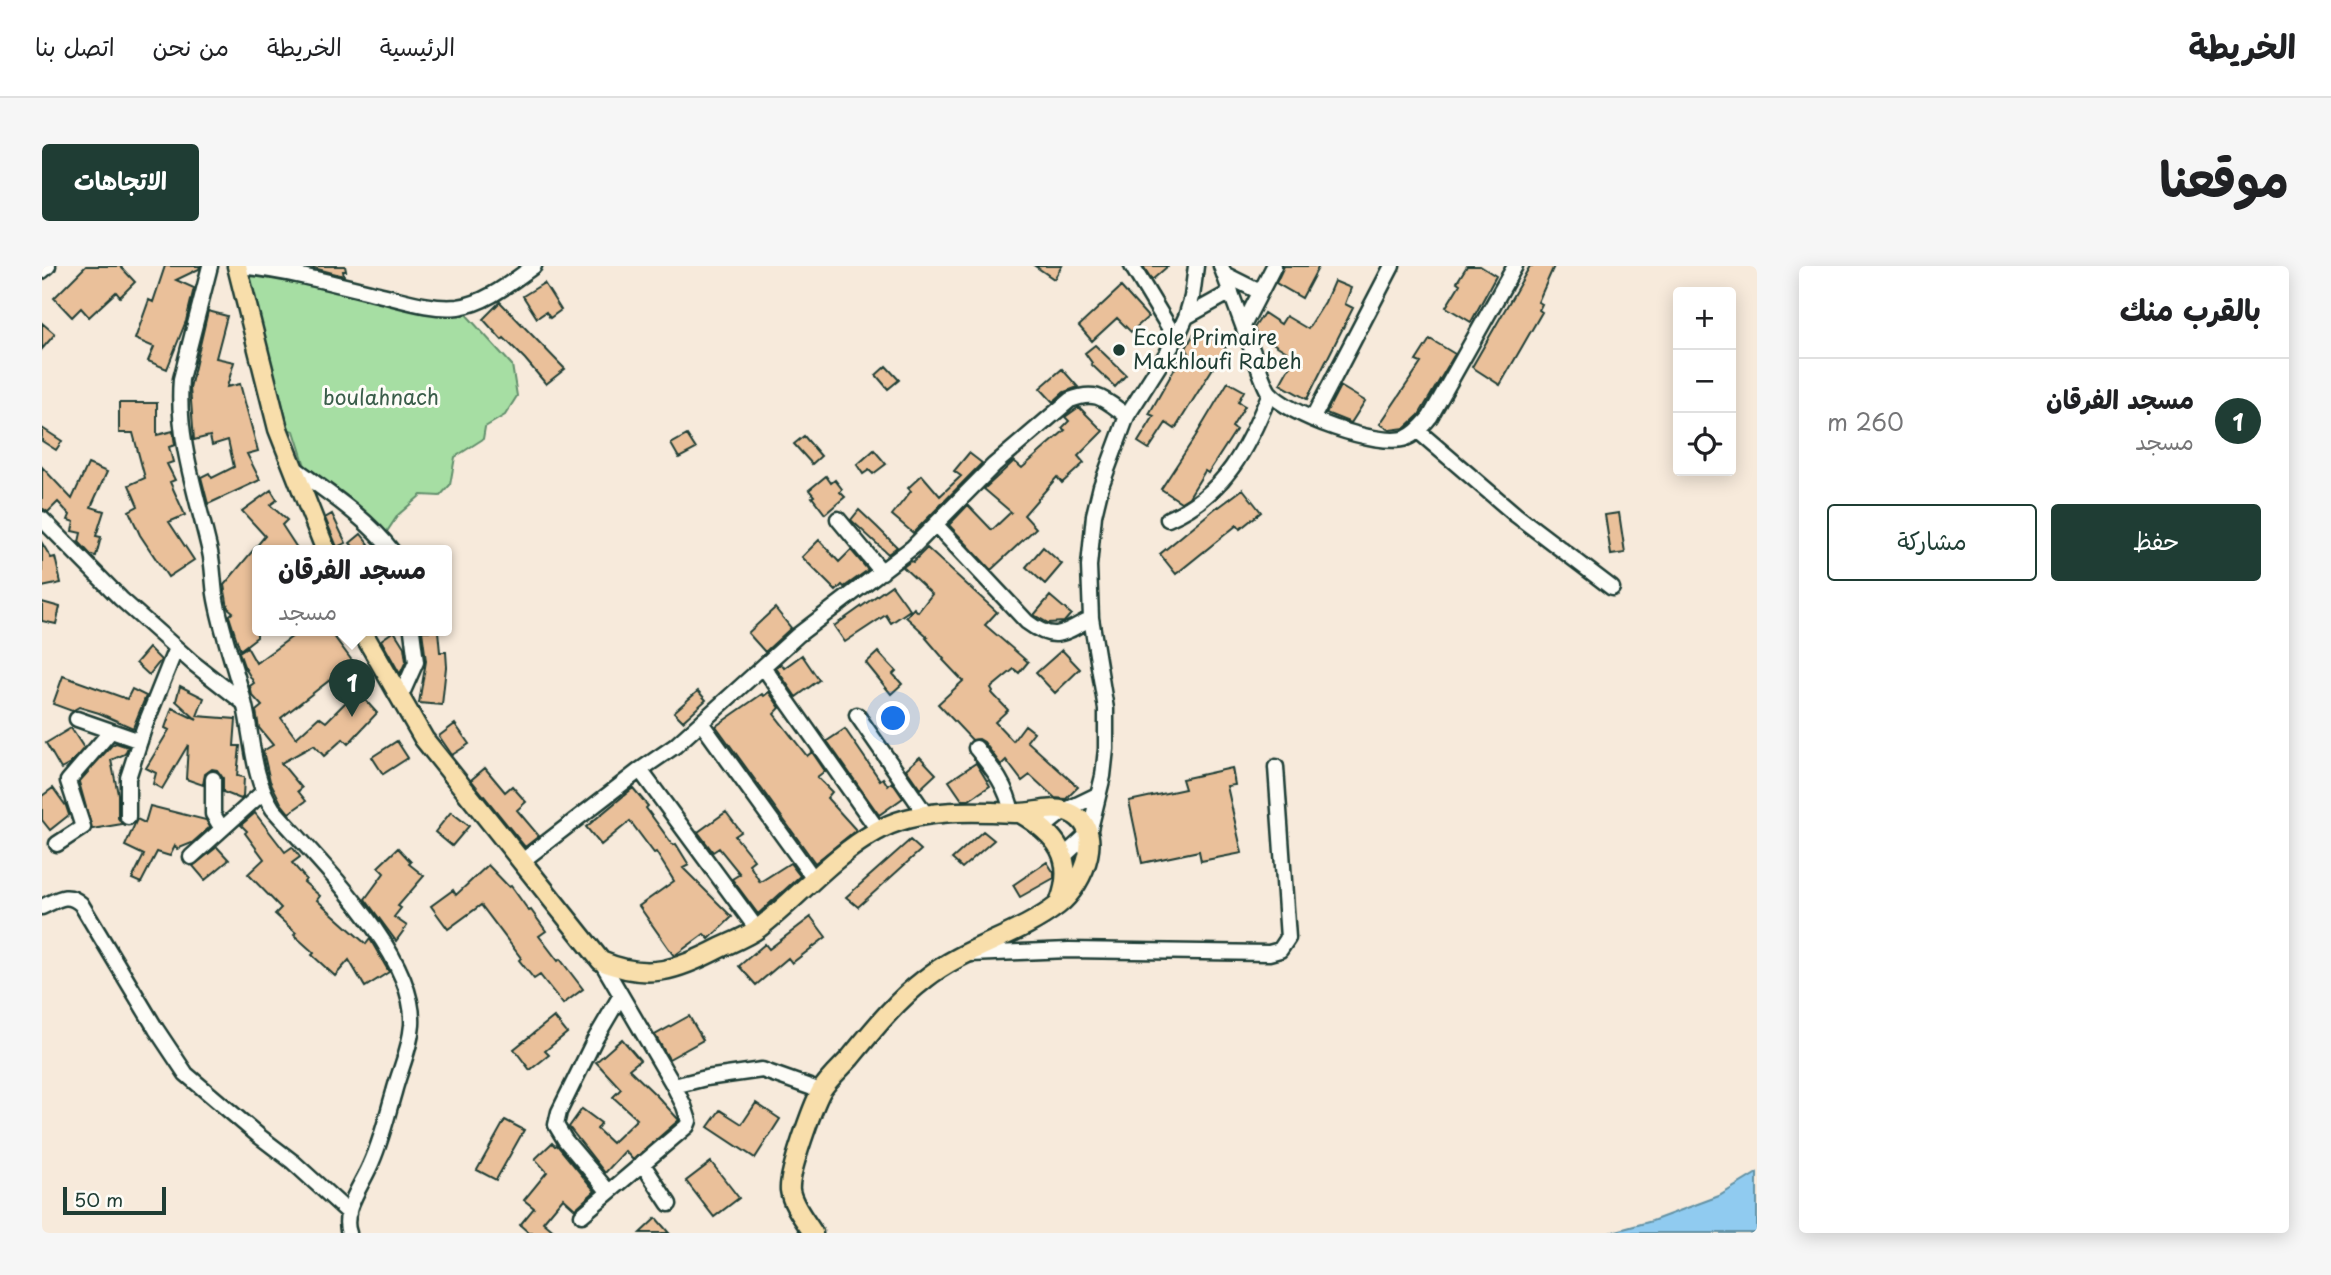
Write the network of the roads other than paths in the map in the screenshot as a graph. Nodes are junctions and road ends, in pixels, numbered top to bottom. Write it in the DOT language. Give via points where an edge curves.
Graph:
graph roads {
  1 [pos="48,266"];
  2 [pos="210,266"];
  3 [pos="239,266"];
  4 [pos="534,266"];
  5 [pos="1132,266"];
  6 [pos="1196,266"];
  7 [pos="1274,266"];
  8 [pos="1392,266"];
  9 [pos="1515,266"];
  10 [pos="1222,270"];
  11 [pos="42,271"];
  12 [pos="1231,292"];
  13 [pos="1260,292"];
  14 [pos="1186,317"];
  15 [pos="1244,324"];
  16 [pos="1175,340"];
  17 [pos="1270,393"];
  18 [pos="1127,416"];
  19 [pos="1312,418"];
  20 [pos="1418,431"];
  21 [pos="293,467"];
  22 [pos="42,519"];
  23 [pos="838,519"];
  24 [pos="1168,519"];
  25 [pos="936,525"];
  26 [pos="324,545"];
  27 [pos="388,545"];
  28 [pos="882,572"];
  29 [pos="1612,587"];
  30 [pos="1091,618"];
  31 [pos="365,636"];
  32 [pos="413,636"];
  33 [pos="176,648"];
  34 [pos="764,668"];
  35 [pos="400,698"];
  36 [pos="244,703"];
  37 [pos="856,715"];
  38 [pos="77,719"];
  39 [pos="702,724"];
  40 [pos="110,731"];
  41 [pos="140,741"];
  42 [pos="976,748"];
  43 [pos="1276,767"];
  44 [pos="640,770"];
  45 [pos="214,779"];
  46 [pos="262,793"];
  47 [pos="1097,795"];
  48 [pos="1064,811"];
  49 [pos="1016,813"];
  50 [pos="927,816"];
  51 [pos="128,817"];
  52 [pos="1044,828"];
  53 [pos="222,829"];
  54 [pos="878,830"];
  55 [pos="1089,833"];
  56 [pos="57,845"];
  57 [pos="1064,856"];
  58 [pos="191,857"];
  59 [pos="521,862"];
  60 [pos="814,879"];
  61 [pos="1059,904"];
  62 [pos="42,907"];
  63 [pos="757,929"];
  64 [pos="965,954"];
  65 [pos="601,961"];
  66 [pos="621,995"];
  67 [pos="674,1086"];
  68 [pos="821,1091"];
  69 [pos="642,1163"];
  70 [pos="608,1191"];
  71 [pos="669,1204"];
  72 [pos="349,1213"];
  73 [pos="582,1215"];
  74 [pos="349,1233"];
  75 [pos="813,1233"];
  1 -- 11 [label="street"];
  2 -- 36 [label="street" via="179,398 226,646"];
  3 -- 4 [label="street" via="414,303 458,307 502,289"];
  3 -- 21 [label="main road" via="278,429"];
  5 -- 16 [label="street"];
  6 -- 14 [label="street"];
  7 -- 13 [label="street"];
  8 -- 19 [label="street"];
  9 -- 20 [label="street"];
  10 -- 12 [label="street"];
  10 -- 13 [label="street"];
  12 -- 14 [label="street"];
  12 -- 15 [label="street"];
  13 -- 15 [label="street"];
  14 -- 16 [label="street"];
  15 -- 17 [label="street"];
  16 -- 18 [label="street"];
  17 -- 19 [label="street"];
  17 -- 24 [label="street" via="1250,438 1224,479 1201,501"];
  18 -- 25 [label="street" via="1093,395 1070,400 994,465"];
  18 -- 30 [label="street" via="1094,516 1089,566"];
  19 -- 20 [label="street" via="1381,441 1407,438"];
  20 -- 29 [label="street" via="1516,515"];
  21 -- 26 [label="main road"];
  21 -- 27 [label="street"];
  22 -- 33 [label="street"];
  23 -- 28 [label="street"];
  25 -- 28 [label="street"];
  25 -- 30 [label="street" via="1039,631 1051,636 1067,632"];
  28 -- 34 [label="street" via="798,635"];
  30 -- 47 [label="street" via="1106,709 1105,762"];
  31 -- 35 [label="main road"];
  32 -- 35 [label="street" via="416,662"];
  33 -- 36 [label="street"];
  33 -- 41 [label="street"];
  34 -- 39 [label="street"];
  34 -- 54 [label="street"];
  35 -- 59 [label="main road" via="424,739"];
  36 -- 46 [label="street"];
  37 -- 50 [label="street"];
  38 -- 40 [label="street"];
  39 -- 44 [label="street"];
  39 -- 60 [label="street"];
  40 -- 41 [label="street"];
  40 -- 56 [label="street" via="68,781 83,827"];
  41 -- 51 [label="street" via="128,778"];
  42 -- 49 [label="street" via="1002,782"];
  43 -- 64 [label="street" via="1288,938 1280,950"];
  44 -- 59 [label="street"];
  44 -- 63 [label="street"];
  45 -- 53 [label="street" via="214,814"];
  46 -- 53 [label="street"];
  46 -- 72 [label="street" via="382,939 406,986 412,1023 409,1047 381,1143"];
  47 -- 48 [label="street"];
  47 -- 55 [label="street"];
  48 -- 49 [label="main road"];
  48 -- 52 [label="street"];
  48 -- 55 [label="main road" via="1082,821"];
  49 -- 50 [label="main road" via="958,811"];
  49 -- 52 [label="main road"];
  50 -- 54 [label="main road"];
  52 -- 57 [label="main road"];
  53 -- 58 [label="street"];
  54 -- 60 [label="main road"];
  55 -- 57 [label="street"];
  55 -- 61 [label="main road" via="1082,875"];
  57 -- 61 [label="main road" via="1065,889"];
  59 -- 65 [label="main road"];
  60 -- 63 [label="main road"];
  61 -- 64 [label="main road"];
  62 -- 72 [label="street" via="74,897 186,1074"];
  63 -- 65 [label="main road" via="685,966 648,973"];
  64 -- 68 [label="main road" via="926,978 895,1005"];
  65 -- 66 [label="street"];
  66 -- 67 [label="street"];
  66 -- 70 [label="street" via="594,1041 556,1125"];
  67 -- 68 [label="street" via="762,1070"];
  67 -- 69 [label="street" via="687,1126"];
  68 -- 75 [label="main road" via="795,1160 790,1189"];
  69 -- 70 [label="street"];
  69 -- 71 [label="street"];
  70 -- 73 [label="street"];
  72 -- 74 [label="street"];
}
